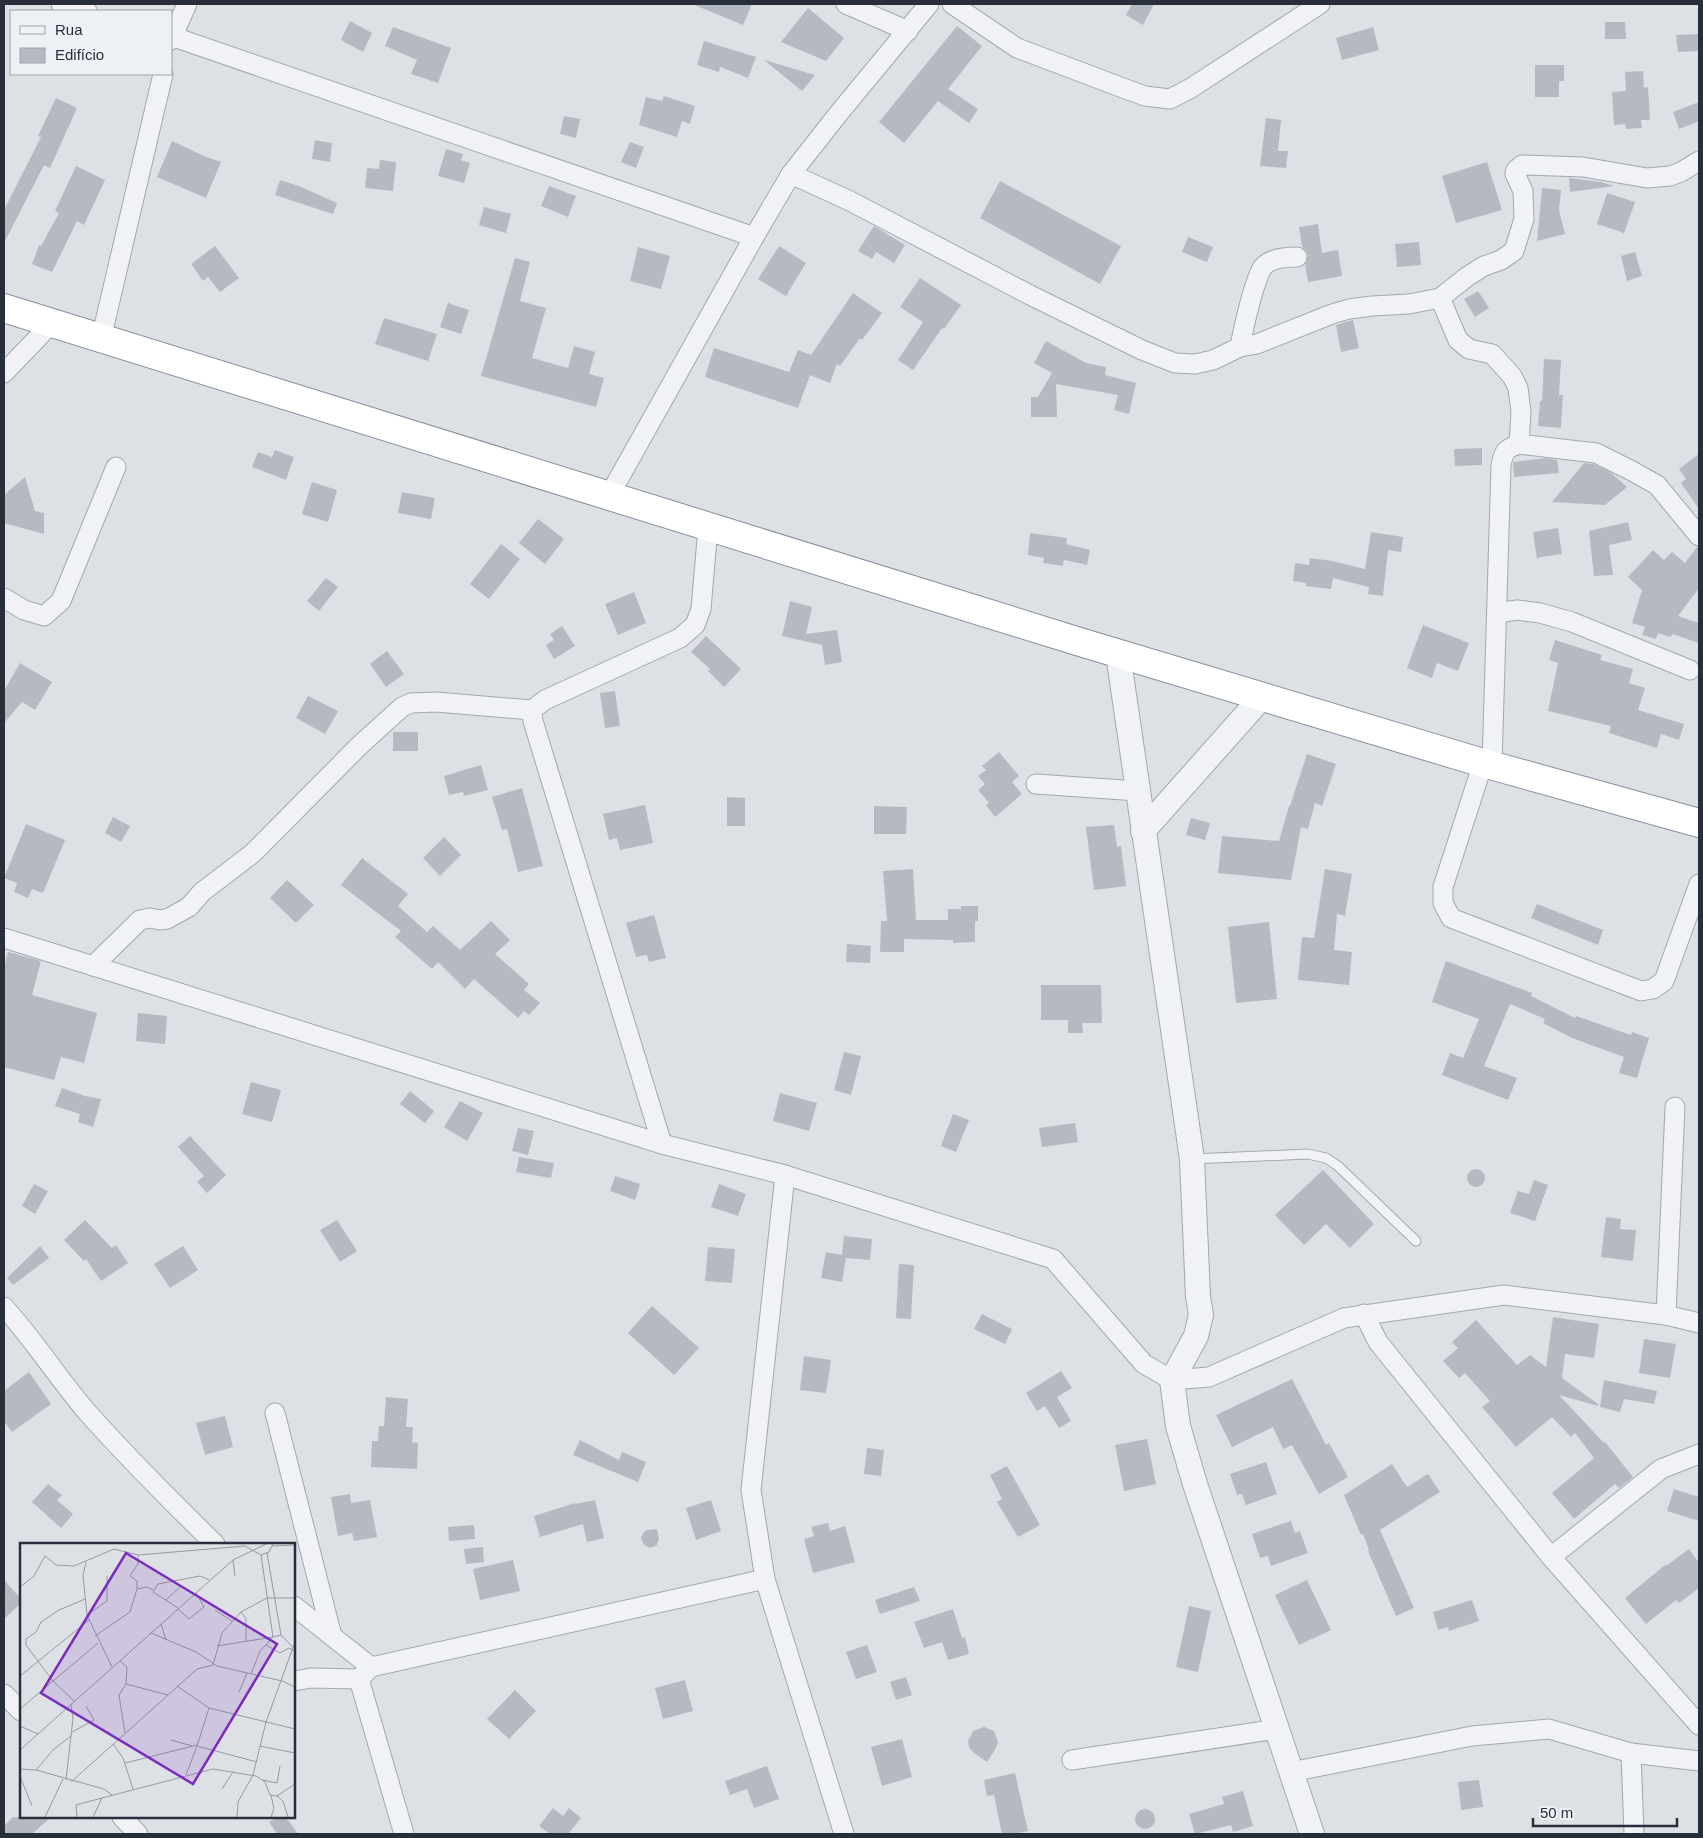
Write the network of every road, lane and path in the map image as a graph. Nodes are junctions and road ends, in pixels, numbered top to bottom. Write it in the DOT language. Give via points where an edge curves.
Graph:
graph roads {
  1 [pos="61,4"];
  2 [pos="187,4"];
  3 [pos="846,4"];
  4 [pos="929,4"];
  5 [pos="952,4"];
  6 [pos="1320,4"];
  7 [pos="83,10"];
  8 [pos="908,31"];
  9 [pos="172,37"];
  10 [pos="163,75"];
  11 [pos="1699,161"];
  12 [pos="791,174"];
  13 [pos="754,237"];
  14 [pos="1297,257"];
  15 [pos="1440,298"];
  16 [pos="4,308"];
  17 [pos="52,323"];
  18 [pos="101,339"];
  19 [pos="1240,347"];
  20 [pos="4,373"];
  21 [pos="1519,444"];
  22 [pos="116,468"];
  23 [pos="609,496"];
  24 [pos="708,527"];
  25 [pos="1699,536"];
  26 [pos="4,598"];
  27 [pos="1497,613"];
  28 [pos="1118,654"];
  29 [pos="1690,670"];
  30 [pos="1262,697"];
  31 [pos="532,710"];
  32 [pos="1487,764"];
  33 [pos="1036,784"];
  34 [pos="1138,791"];
  35 [pos="1699,823"];
  36 [pos="1144,831"];
  37 [pos="1699,884"];
  38 [pos="4,938"];
  39 [pos="93,966"];
  40 [pos="1675,1107"];
  41 [pos="662,1144"];
  42 [pos="1192,1159"];
  43 [pos="785,1175"];
  44 [pos="1416,1241"];
  45 [pos="4,1307"];
  46 [pos="1364,1314"];
  47 [pos="1666,1314"];
  48 [pos="1699,1323"];
  49 [pos="1172,1380"];
  50 [pos="275,1413"];
  51 [pos="1699,1454"];
  52 [pos="214,1543"];
  53 [pos="1551,1557"];
  54 [pos="765,1579"];
  55 [pos="295,1607"];
  56 [pos="332,1636"];
  57 [pos="365,1673"];
  58 [pos="295,1681"];
  59 [pos="4,1694"];
  60 [pos="20,1710"];
  61 [pos="1699,1726"];
  62 [pos="1277,1729"];
  63 [pos="1631,1753"];
  64 [pos="1072,1760"];
  65 [pos="1699,1762"];
  66 [pos="1291,1772"];
  67 [pos="123,1818"];
  68 [pos="138,1834"];
  69 [pos="404,1834"];
  70 [pos="844,1834"];
  71 [pos="1312,1834"];
  72 [pos="1634,1834"];
  1 -- 7 [label="street"];
  2 -- 9 [label="street"];
  3 -- 8 [label="street"];
  4 -- 8 [label="street"];
  5 -- 6 [label="street" via="1017,48 1146,96 1170,99"];
  8 -- 12 [label="street"];
  9 -- 13 [label="street"];
  10 -- 18 [label="street"];
  11 -- 15 [label="street" via="1670,176 1647,178 1583,167 1522,164 1515,174 1523,192 1524,219 1514,251 1476,271"];
  12 -- 13 [label="street"];
  12 -- 19 [label="street" via="850,201 1030,295 1175,363 1195,364 1213,360"];
  13 -- 23 [label="street"];
  14 -- 19 [label="street" via="1274,260 1264,266 1250,302"];
  15 -- 19 [label="street" via="1350,309 1318,318 1257,344"];
  15 -- 21 [label="street" via="1458,340 1469,349 1492,354 1512,376 1518,388 1521,412"];
  16 -- 17 [label="highway"];
  17 -- 18 [label="highway"];
  17 -- 20 [label="street"];
  18 -- 23 [label="highway"];
  21 -- 25 [label="street" via="1596,453 1632,471 1657,485"];
  21 -- 27 [label="street" via="1507,449 1501,465"];
  22 -- 26 [label="street" via="61,601 44,616 24,610"];
  23 -- 24 [label="highway"];
  24 -- 28 [label="highway"];
  24 -- 31 [label="street" via="701,609 696,625 680,638 544,700"];
  27 -- 29 [label="street" via="1517,610 1572,622"];
  27 -- 32 [label="street"];
  28 -- 30 [label="highway"];
  28 -- 34 [label="street"];
  30 -- 32 [label="highway"];
  30 -- 36 [label="street"];
  31 -- 39 [label="street" via="436,702 411,703 402,707 253,853 202,892 189,908 160,920 140,920"];
  31 -- 41 [label="street"];
  32 -- 35 [label="highway"];
  32 -- 37 [label="street" via="1443,887 1443,903 1450,918 1641,992 1664,981"];
  33 -- 34 [label="street"];
  34 -- 36 [label="street"];
  36 -- 42 [label="street"];
  38 -- 39 [label="street"];
  39 -- 41 [label="street"];
  40 -- 47 [label="street"];
  41 -- 43 [label="street"];
  42 -- 44 [label="lane" via="1308,1154 1326,1158"];
  42 -- 49 [label="street" via="1201,1316 1196,1336"];
  43 -- 49 [label="street" via="1053,1259 1144,1364"];
  43 -- 54 [label="street" via="751,1490"];
  45 -- 52 [label="street" via="86,1410"];
  46 -- 47 [label="street" via="1504,1296"];
  46 -- 49 [label="street" via="1344,1318 1209,1377"];
  46 -- 53 [label="street" via="1378,1342"];
  47 -- 48 [label="street"];
  49 -- 62 [label="street" via="1183,1443"];
  50 -- 56 [label="street"];
  51 -- 53 [label="street" via="1660,1469"];
  53 -- 61 [label="street"];
  54 -- 57 [label="street"];
  54 -- 70 [label="street"];
  55 -- 56 [label="street"];
  56 -- 57 [label="street"];
  57 -- 58 [label="street"];
  57 -- 69 [label="street"];
  59 -- 60 [label="street"];
  62 -- 64 [label="street"];
  62 -- 66 [label="street"];
  63 -- 65 [label="street"];
  63 -- 66 [label="street" via="1549,1729 1472,1736"];
  63 -- 72 [label="street"];
  66 -- 71 [label="street"];
  67 -- 68 [label="street"];
}
